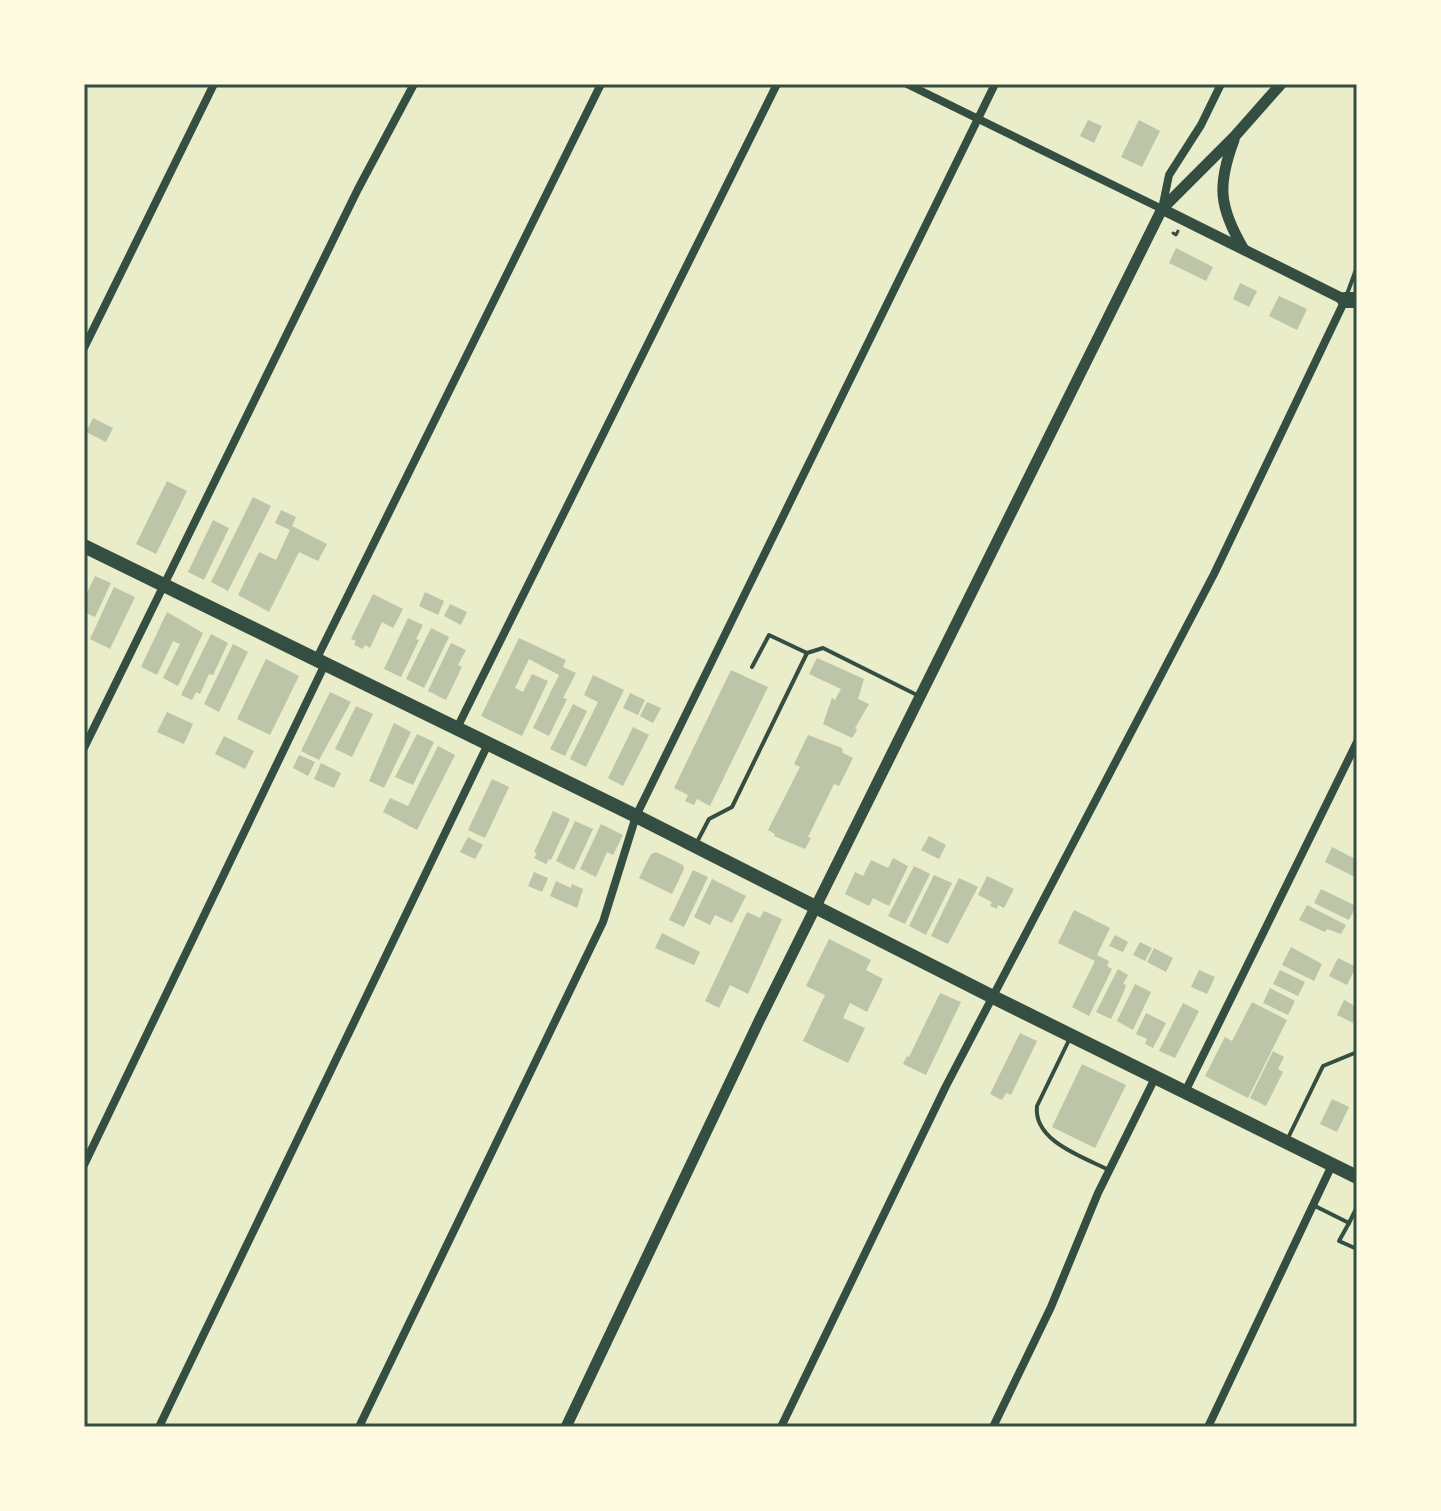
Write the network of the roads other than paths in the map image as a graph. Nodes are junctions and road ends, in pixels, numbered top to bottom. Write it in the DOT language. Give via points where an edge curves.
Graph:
graph roads {
  1 [pos="214,84"];
  2 [pos="414,84"];
  3 [pos="601,84"];
  4 [pos="777,84"];
  5 [pos="907,84"];
  6 [pos="995,84"];
  7 [pos="1221,84"];
  8 [pos="1281,84"];
  9 [pos="978,119"];
  10 [pos="1235,136"];
  11 [pos="1162,209"];
  12 [pos="1244,249"];
  13 [pos="1357,267"];
  14 [pos="1353,302"];
  15 [pos="84,348"];
  16 [pos="84,546"];
  17 [pos="163,585"];
  18 [pos="807,653"];
  19 [pos="320,662"];
  20 [pos="752,667"];
  21 [pos="921,697"];
  22 [pos="457,728"];
  23 [pos="1357,742"];
  24 [pos="488,744"];
  25 [pos="84,748"];
  26 [pos="636,816"];
  27 [pos="695,846"];
  28 [pos="816,908"];
  29 [pos="993,997"];
  30 [pos="1071,1036"];
  31 [pos="1357,1052"];
  32 [pos="1155,1078"];
  33 [pos="1185,1092"];
  34 [pos="1286,1142"];
  35 [pos="84,1165"];
  36 [pos="1332,1165"];
  37 [pos="1109,1171"];
  38 [pos="1357,1177"];
  39 [pos="1313,1205"];
  40 [pos="1356,1210"];
  41 [pos="1349,1223"];
  42 [pos="1357,1249"];
  43 [pos="159,1427"];
  44 [pos="359,1427"];
  45 [pos="566,1427"];
  46 [pos="781,1427"];
  47 [pos="993,1427"];
  48 [pos="1208,1427"];
  1 -- 15 [label="street"];
  2 -- 17 [label="street"];
  3 -- 19 [label="street"];
  4 -- 22 [label="street"];
  5 -- 9 [label="street"];
  6 -- 9 [label="street"];
  7 -- 11 [label="street" via="1169,175"];
  8 -- 10 [label="street"];
  9 -- 11 [label="street"];
  9 -- 26 [label="street"];
  10 -- 11 [label="street"];
  10 -- 12 [label="street" via="1222,200"];
  11 -- 12 [label="street"];
  11 -- 21 [label="street"];
  12 -- 14 [label="street"];
  13 -- 14 [label="lane"];
  14 -- 29 [label="street"];
  16 -- 17 [label="main road"];
  17 -- 19 [label="main road"];
  17 -- 25 [label="street"];
  18 -- 20 [label="lane" via="769,635"];
  18 -- 21 [label="lane" via="823,648"];
  18 -- 27 [label="lane" via="732,807 709,819"];
  19 -- 22 [label="main road"];
  19 -- 35 [label="street"];
  21 -- 28 [label="street"];
  22 -- 24 [label="main road"];
  23 -- 33 [label="street"];
  24 -- 26 [label="main road"];
  24 -- 43 [label="street"];
  26 -- 27 [label="main road"];
  26 -- 44 [label="street" via="603,922"];
  27 -- 28 [label="main road"];
  28 -- 29 [label="main road"];
  28 -- 45 [label="street"];
  29 -- 30 [label="main road"];
  29 -- 46 [label="street"];
  30 -- 32 [label="main road"];
  30 -- 37 [label="lane" via="1036,1118 1057,1143"];
  31 -- 34 [label="lane" via="1323,1066"];
  32 -- 33 [label="main road"];
  32 -- 37 [label="street"];
  33 -- 34 [label="main road"];
  34 -- 36 [label="main road"];
  36 -- 38 [label="main road"];
  36 -- 39 [label="street"];
  37 -- 47 [label="street"];
  39 -- 41 [label="lane"];
  39 -- 48 [label="street"];
  40 -- 41 [label="lane"];
  41 -- 42 [label="lane" via="1339,1241"];
}
